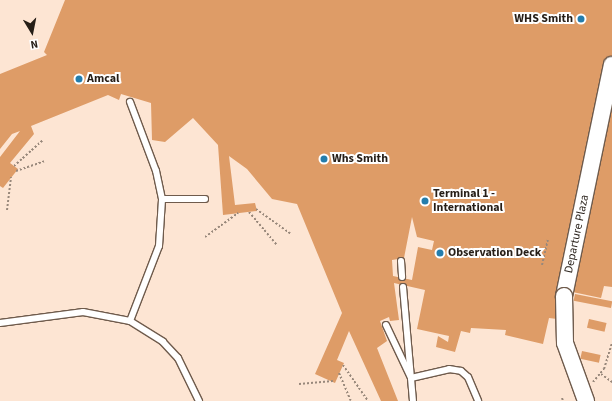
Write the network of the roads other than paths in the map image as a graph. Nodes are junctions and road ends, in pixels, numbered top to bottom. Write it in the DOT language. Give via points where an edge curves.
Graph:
graph roads {
  1 [pos="612,65"];
  2 [pos="130,102"];
  3 [pos="162,199"];
  4 [pos="205,199"];
  5 [pos="401,261"];
  6 [pos="402,277"];
  7 [pos="403,286"];
  8 [pos="130,321"];
  9 [pos="0,323"];
  10 [pos="386,325"];
  11 [pos="411,378"];
  12 [pos="199,401"];
  13 [pos="413,401"];
  14 [pos="478,401"];
  15 [pos="586,401"];
  1 -- 15 [label="street, Departure Plaza, bridge" via="563,303 568,354"];
  2 -- 3 [label="lane" via="156,171"];
  3 -- 4 [label="lane"];
  3 -- 8 [label="lane" via="159,246"];
  5 -- 6 [label="lane"];
  7 -- 11 [label="lane"];
  8 -- 9 [label="lane" via="83,312"];
  8 -- 12 [label="lane" via="163,342 178,358"];
  10 -- 11 [label="lane"];
  11 -- 13 [label="lane"];
  11 -- 14 [label="lane" via="449,369 461,371 468,377"];
}
